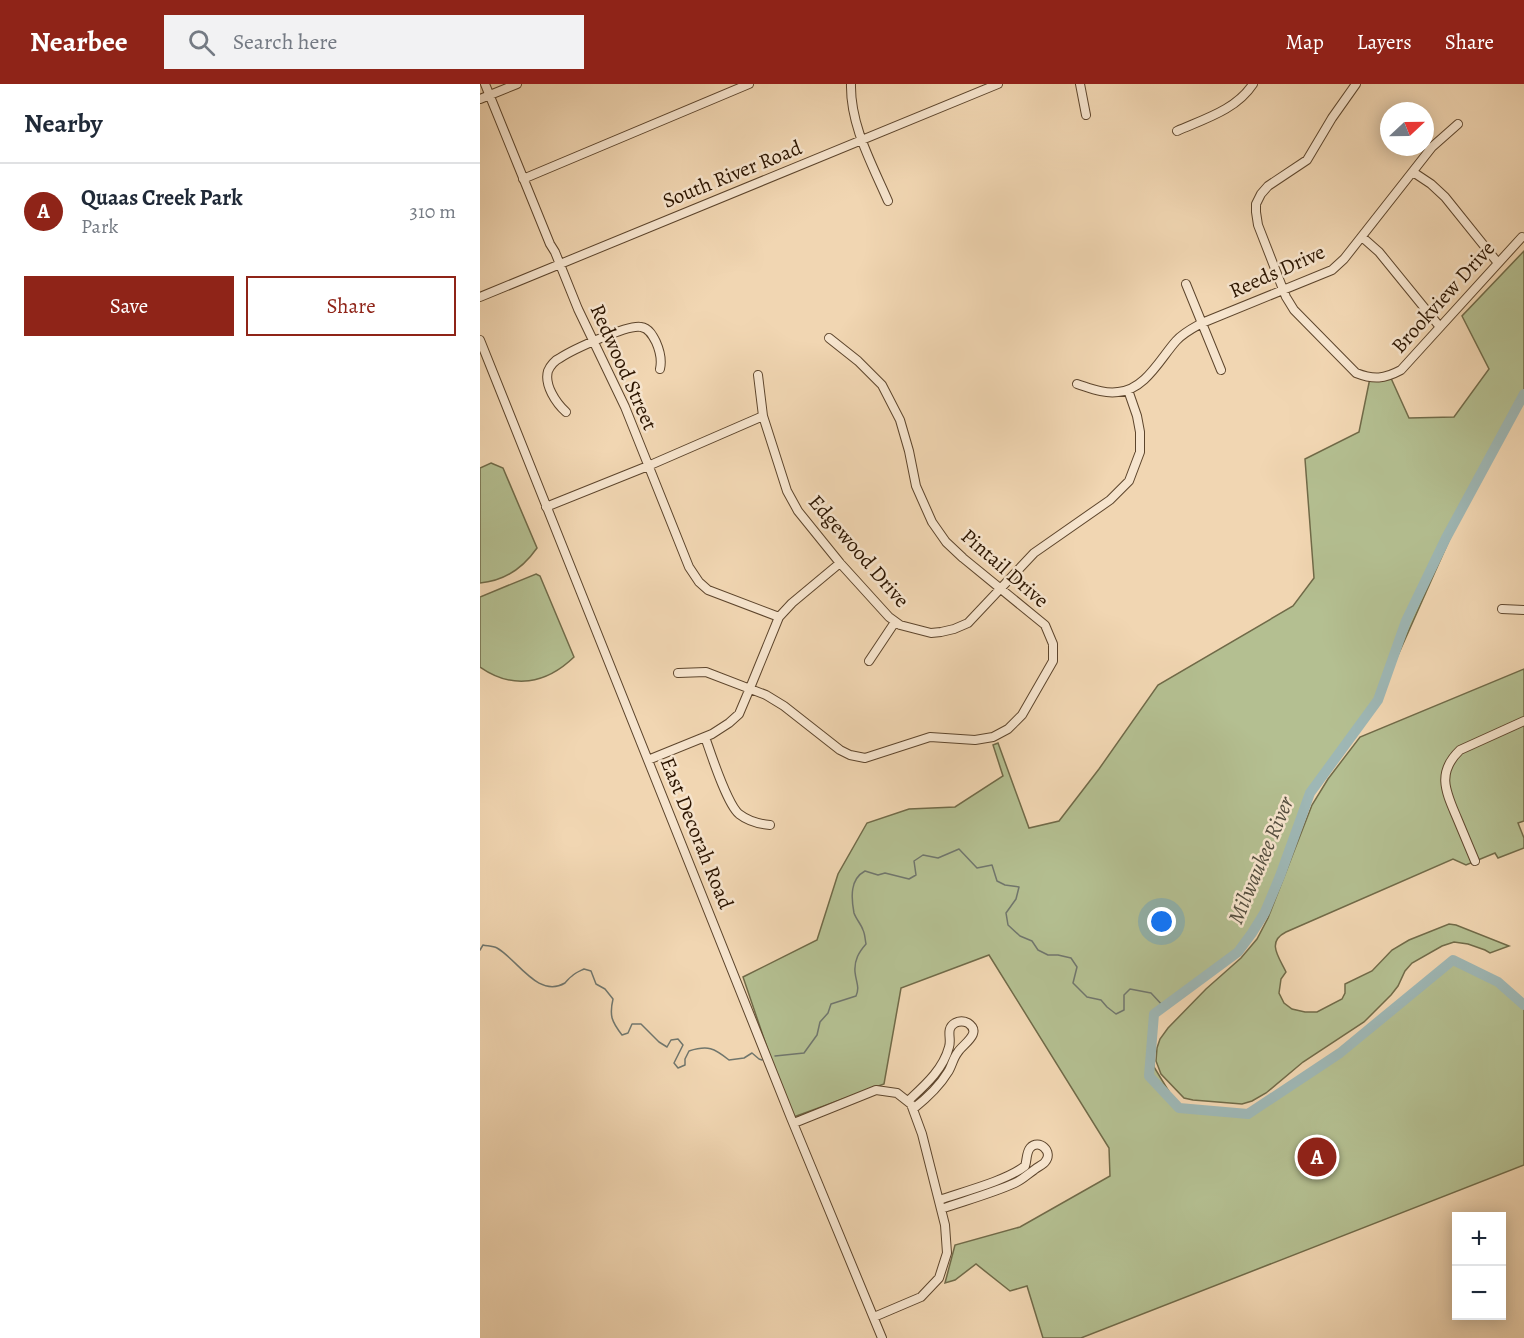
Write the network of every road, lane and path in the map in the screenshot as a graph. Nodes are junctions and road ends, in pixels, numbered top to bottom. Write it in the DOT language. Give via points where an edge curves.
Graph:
graph roads {
  1 [pos="485,84"];
  2 [pos="517,84"];
  3 [pos="749,84"];
  4 [pos="851,84"];
  5 [pos="998,84"];
  6 [pos="1080,84"];
  7 [pos="1253,84"];
  8 [pos="1356,84"];
  9 [pos="490,95"];
  10 [pos="480,99"];
  11 [pos="1086,115"];
  12 [pos="1458,124"];
  13 [pos="1177,131"];
  14 [pos="862,141"];
  15 [pos="1413,172"];
  16 [pos="523,179"];
  17 [pos="888,201"];
  18 [pos="1362,237"];
  19 [pos="1522,237"];
  20 [pos="559,263"];
  21 [pos="1498,263"];
  22 [pos="1186,284"];
  23 [pos="1283,290"];
  24 [pos="480,297"];
  25 [pos="1202,323"];
  26 [pos="1440,327"];
  27 [pos="829,338"];
  28 [pos="480,340"];
  29 [pos="594,342"];
  30 [pos="660,369"];
  31 [pos="1221,370"];
  32 [pos="758,375"];
  33 [pos="1077,384"];
  34 [pos="1128,390"];
  35 [pos="566,412"];
  36 [pos="763,416"];
  37 [pos="648,466"];
  38 [pos="546,507"];
  39 [pos="840,563"];
  40 [pos="1000,589"];
  41 [pos="1502,609"];
  42 [pos="1524,610"];
  43 [pos="779,617"];
  44 [pos="895,622"];
  45 [pos="869,661"];
  46 [pos="678,673"];
  47 [pos="750,688"];
  48 [pos="1524,722"];
  49 [pos="705,737"];
  50 [pos="648,760"];
  51 [pos="770,825"];
  52 [pos="1475,861"];
  53 [pos="908,1101"];
  54 [pos="913,1109"];
  55 [pos="794,1123"];
  56 [pos="940,1204"];
  57 [pos="874,1317"];
  58 [pos="882,1338"];
  1 -- 9 [label="street, Redwood Street"];
  2 -- 9 [label="street"];
  3 -- 16 [label="street"];
  4 -- 14 [label="street" via="854,117"];
  5 -- 14 [label="street, South River Road"];
  6 -- 11 [label="street"];
  7 -- 13 [label="street" via="1246,95 1225,110"];
  8 -- 23 [label="street, Brookview Drive" via="1307,160 1268,186 1257,204 1258,225"];
  9 -- 10 [label="street"];
  9 -- 16 [label="street, Redwood Street"];
  12 -- 15 [label="street, Reeds Drive" via="1432,147"];
  14 -- 17 [label="street"];
  14 -- 20 [label="street, South River Road"];
  15 -- 18 [label="street, Reeds Drive"];
  15 -- 21 [label="street" via="1445,197"];
  16 -- 20 [label="street, Redwood Street"];
  18 -- 23 [label="street, Reeds Drive" via="1332,270"];
  18 -- 26 [label="street" via="1379,252"];
  19 -- 21 [label="street, Brookview Drive"];
  20 -- 24 [label="street, South River Road"];
  20 -- 29 [label="street, Redwood Street"];
  21 -- 26 [label="street, Brookview Drive"];
  22 -- 25 [label="street"];
  23 -- 25 [label="street, Reeds Drive"];
  23 -- 26 [label="street, Brookview Drive" via="1294,310 1356,373 1370,378 1390,376 1401,370"];
  25 -- 31 [label="street"];
  25 -- 34 [label="street, Reeds Drive" via="1177,340 1143,381"];
  27 -- 40 [label="street, Pintail Drive" via="882,386 900,420 916,486 932,522 946,542"];
  28 -- 38 [label="street, East Decorah Road"];
  29 -- 30 [label="street" via="629,327 642,327 650,331 657,345 662,360"];
  29 -- 35 [label="street" via="558,358 548,369 547,380 557,403"];
  29 -- 37 [label="street, Redwood Street"];
  32 -- 36 [label="street, Edgewood Drive"];
  33 -- 34 [label="street" via="1102,391"];
  34 -- 40 [label="street, Edgewood Drive" via="1140,432 1140,452 1129,481 1110,500 1034,553"];
  36 -- 37 [label="street"];
  36 -- 39 [label="street, Edgewood Drive" via="787,491"];
  37 -- 38 [label="street"];
  37 -- 43 [label="street, Redwood Street" via="689,567 699,582 717,594"];
  38 -- 50 [label="street, East Decorah Road"];
  39 -- 43 [label="street"];
  39 -- 44 [label="street, Edgewood Drive"];
  40 -- 44 [label="street, Edgewood Drive" via="968,623 954,629 931,633"];
  40 -- 47 [label="street, Pintail Drive" via="1045,625 1053,644 1053,661 1022,715 993,737 975,740 930,736 865,758 850,755 784,706"];
  41 -- 42 [label="street"];
  43 -- 47 [label="street"];
  44 -- 45 [label="street"];
  46 -- 47 [label="street" via="706,672"];
  47 -- 49 [label="street" via="739,714"];
  48 -- 52 [label="street" via="1460,750 1446,771 1445,790"];
  49 -- 50 [label="street"];
  49 -- 51 [label="street" via="731,804 750,821"];
  50 -- 55 [label="street, East Decorah Road"];
  53 -- 54 [label="street"];
  53 -- 54 [label="street" via="939,1068 951,1041 949,1028 960,1021 967,1022 972,1027 970,1040 955,1056 938,1087"];
  53 -- 55 [label="street" via="897,1092 876,1090"];
  54 -- 56 [label="street"];
  55 -- 57 [label="street, East Decorah Road"];
  56 -- 56 [label="street" via="1017,1183 1046,1162 1047,1150 1034,1146 1021,1169"];
  56 -- 57 [label="street" via="947,1253 939,1278 921,1297"];
  57 -- 58 [label="street, East Decorah Road"];
}
